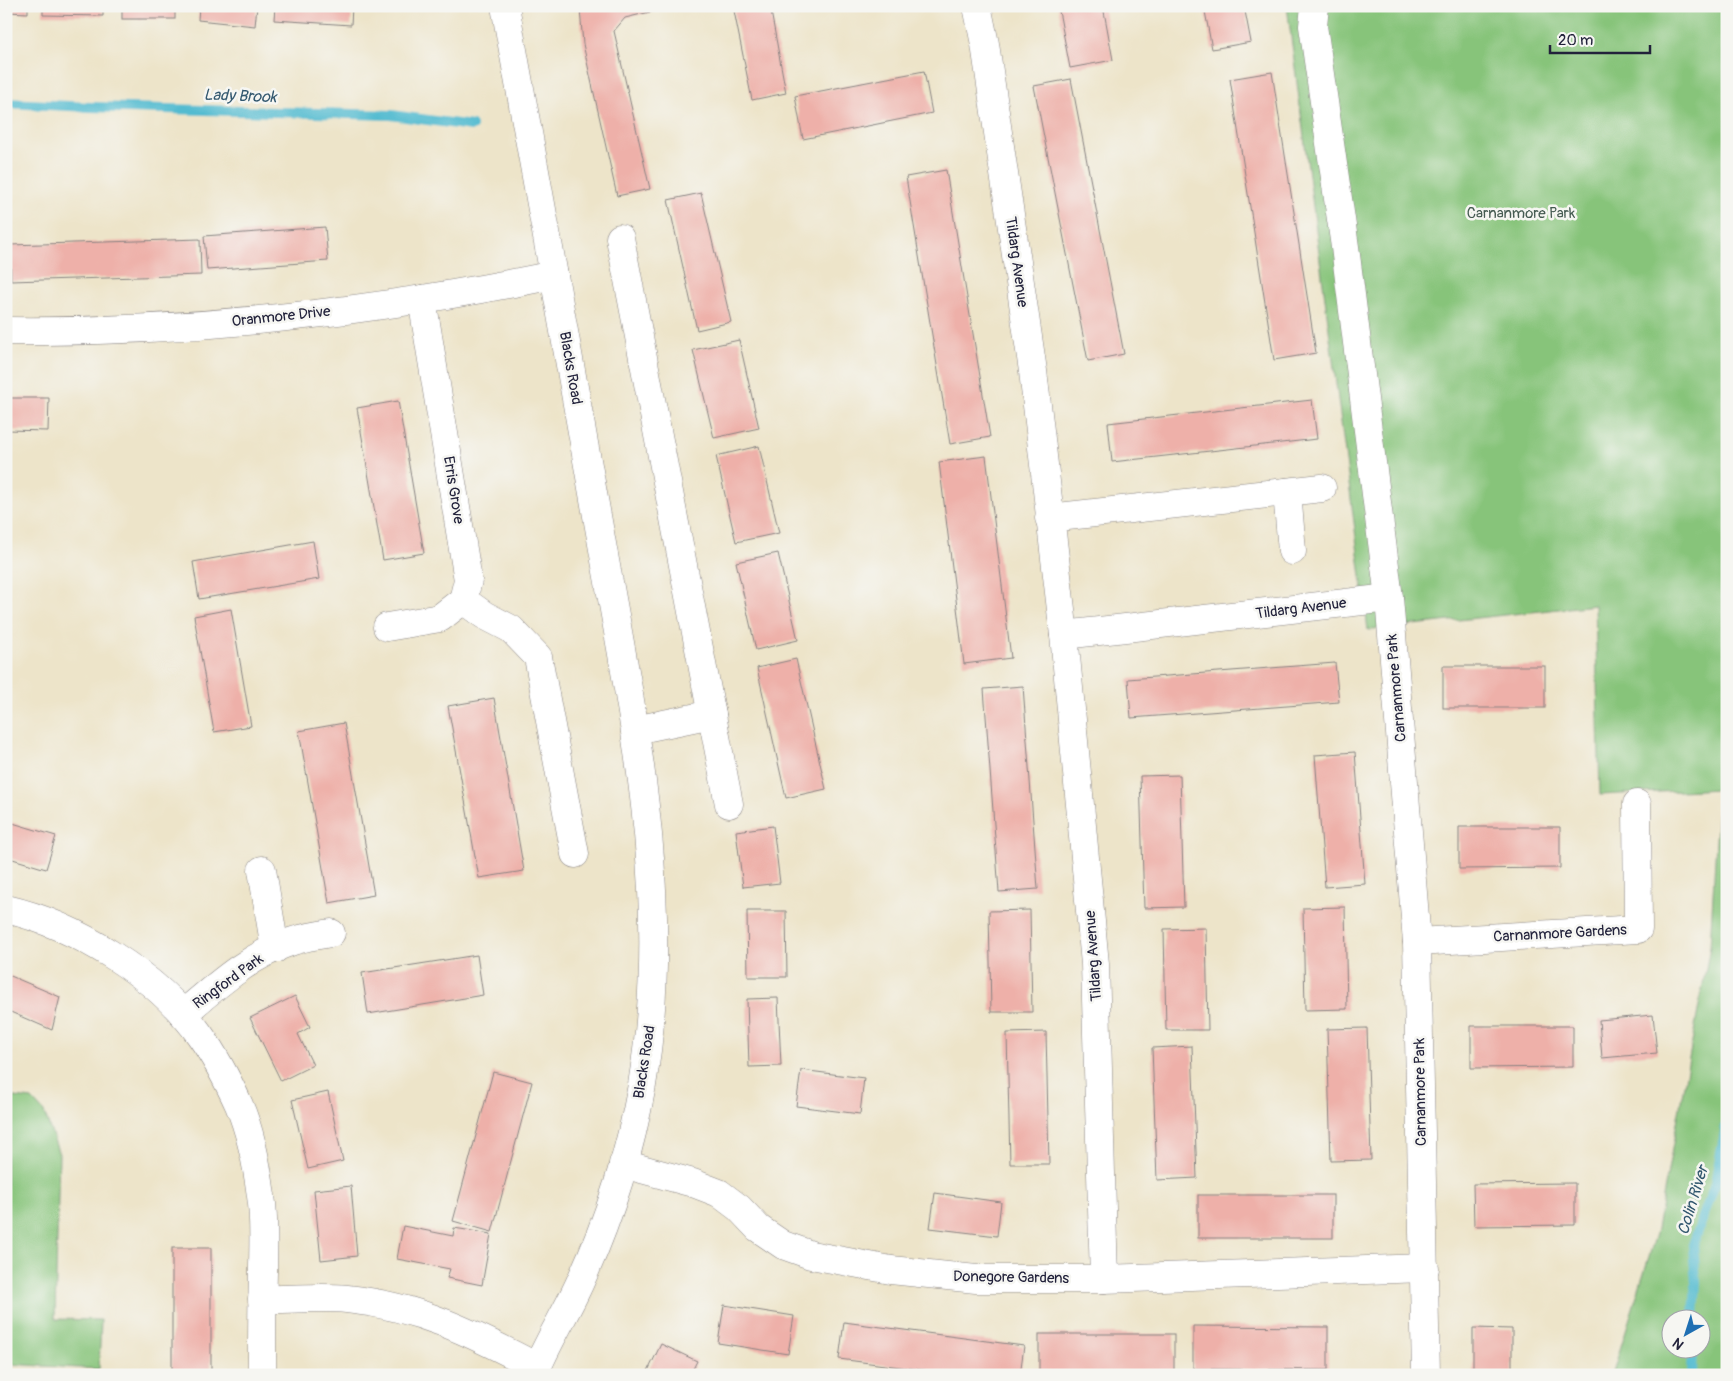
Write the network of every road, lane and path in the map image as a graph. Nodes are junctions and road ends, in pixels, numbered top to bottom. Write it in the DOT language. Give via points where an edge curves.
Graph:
graph roads {
  1 [pos="505,6"];
  2 [pos="977,6"];
  3 [pos="1315,6"];
  4 [pos="620,238"];
  5 [pos="554,275"];
  6 [pos="422,299"];
  7 [pos="6,330"];
  8 [pos="1322,488"];
  9 [pos="1287,492"];
  10 [pos="1049,518"];
  11 [pos="1292,550"];
  12 [pos="1389,598"];
  13 [pos="463,600"];
  14 [pos="387,627"];
  15 [pos="1064,635"];
  16 [pos="712,714"];
  17 [pos="635,730"];
  18 [pos="729,804"];
  19 [pos="1637,804"];
  20 [pos="575,854"];
  21 [pos="262,870"];
  22 [pos="6,909"];
  23 [pos="331,932"];
  24 [pos="1417,942"];
  25 [pos="275,949"];
  26 [pos="183,1014"];
  27 [pos="623,1164"];
  28 [pos="1425,1268"];
  29 [pos="1104,1279"];
  30 [pos="262,1299"];
  31 [pos="535,1371"];
  32 [pos="262,1375"];
  33 [pos="1426,1375"];
  1 -- 5 [label="street, Blacks Road"];
  2 -- 10 [label="street, Tildarg Avenue" via="1033,371"];
  3 -- 12 [label="street, Carnanmore Park" via="1313,26 1345,247"];
  4 -- 16 [label="street"];
  5 -- 6 [label="street, Oranmore Drive"];
  5 -- 17 [label="street, Blacks Road"];
  6 -- 7 [label="street, Oranmore Drive" via="192,325"];
  6 -- 13 [label="street, Erris Grove" via="468,580"];
  8 -- 9 [label="street"];
  9 -- 10 [label="street"];
  9 -- 11 [label="street"];
  10 -- 15 [label="street, Tildarg Avenue"];
  12 -- 15 [label="street, Tildarg Avenue"];
  12 -- 24 [label="street, Carnanmore Park"];
  13 -- 14 [label="street" via="440,618"];
  13 -- 20 [label="street" via="511,629 538,657"];
  15 -- 29 [label="street, Tildarg Avenue" via="1096,964"];
  16 -- 17 [label="street"];
  16 -- 18 [label="street"];
  17 -- 27 [label="street, Blacks Road" via="650,841 655,913 653,1003 641,1088"];
  19 -- 24 [label="street, Carnanmore Gardens" via="1638,929"];
  21 -- 25 [label="street"];
  22 -- 26 [label="street" via="33,915 100,948 131,968"];
  23 -- 25 [label="street, Ringford Park"];
  24 -- 28 [label="street, Carnanmore Park"];
  25 -- 26 [label="street, Ringford Park" via="245,964"];
  26 -- 30 [label="street" via="200,1035 239,1105 253,1147 262,1199"];
  27 -- 29 [label="street, Donegore Gardens" via="719,1192 758,1228 783,1245 811,1255 891,1270 976,1279"];
  27 -- 31 [label="street, Blacks Road" via="600,1236"];
  28 -- 29 [label="street, Donegore Gardens"];
  28 -- 33 [label="street, Carnanmore Park"];
  30 -- 31 [label="street" via="345,1299 389,1304 457,1328"];
  30 -- 32 [label="street"];
}
